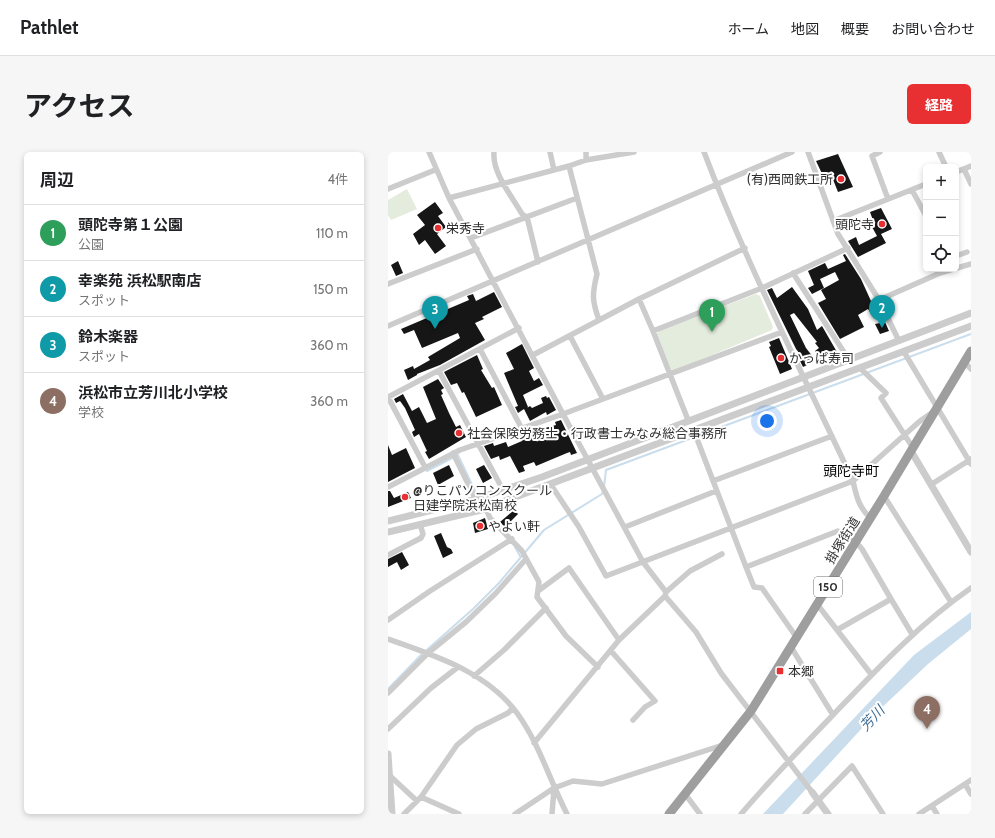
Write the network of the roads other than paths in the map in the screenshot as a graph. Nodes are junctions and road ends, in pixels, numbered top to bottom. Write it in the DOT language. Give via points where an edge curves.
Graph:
graph roads {
  1 [pos="429,152"];
  2 [pos="494,152"];
  3 [pos="550,152"];
  4 [pos="586,152"];
  5 [pos="634,152"];
  6 [pos="704,152"];
  7 [pos="792,152"];
  8 [pos="808,152"];
  9 [pos="880,152"];
  10 [pos="940,152"];
  11 [pos="586,160"];
  12 [pos="945,164"];
  13 [pos="569,166"];
  14 [pos="971,166"];
  15 [pos="964,169"];
  16 [pos="436,170"];
  17 [pos="554,170"];
  18 [pos="959,171"];
  19 [pos="504,184"];
  20 [pos="971,184"];
  21 [pos="716,185"];
  22 [pos="923,185"];
  23 [pos="388,189"];
  24 [pos="912,190"];
  25 [pos="449,198"];
  26 [pos="577,198"];
  27 [pos="888,199"];
  28 [pos="923,210"];
  29 [pos="527,217"];
  30 [pos="833,221"];
  31 [pos="471,238"];
  32 [pos="588,240"];
  33 [pos="745,248"];
  34 [pos="848,248"];
  35 [pos="477,249"];
  36 [pos="967,252"];
  37 [pos="959,255"];
  38 [pos="538,262"];
  39 [pos="971,264"];
  40 [pos="793,272"];
  41 [pos="493,281"];
  42 [pos="388,284"];
  43 [pos="762,288"];
  44 [pos="639,299"];
  45 [pos="879,300"];
  46 [pos="971,313"];
  47 [pos="599,320"];
  48 [pos="388,326"];
  49 [pos="971,326"];
  50 [pos="519,328"];
  51 [pos="653,331"];
  52 [pos="782,332"];
  53 [pos="570,336"];
  54 [pos="899,341"];
  55 [pos="480,349"];
  56 [pos="971,351"];
  57 [pos="904,352"];
  58 [pos="533,355"];
  59 [pos="849,360"];
  60 [pos="968,366"];
  61 [pos="860,368"];
  62 [pos="439,371"];
  63 [pos="671,375"];
  64 [pos="804,378"];
  65 [pos="809,387"];
  66 [pos="388,397"];
  67 [pos="603,399"];
  68 [pos="936,409"];
  69 [pos="563,414"];
  70 [pos="688,420"];
  71 [pos="522,429"];
  72 [pos="694,431"];
  73 [pos="904,435"];
  74 [pos="832,436"];
  75 [pos="477,444"];
  76 [pos="912,449"];
  77 [pos="453,453"];
  78 [pos="587,458"];
  79 [pos="970,461"];
  80 [pos="425,468"];
  81 [pos="593,469"];
  82 [pos="713,481"];
  83 [pos="853,481"];
  84 [pos="932,484"];
  85 [pos="551,485"];
  86 [pos="388,487"];
  87 [pos="503,490"];
  88 [pos="716,491"];
  89 [pos="884,496"];
  90 [pos="476,500"];
  91 [pos="486,509"];
  92 [pos="871,518"];
  93 [pos="388,521"];
  94 [pos="420,524"];
  95 [pos="625,527"];
  96 [pos="730,528"];
  97 [pos="388,532"];
  98 [pos="512,539"];
  99 [pos="856,542"];
  100 [pos="971,552"];
  101 [pos="388,554"];
  102 [pos="722,554"];
  103 [pos="526,559"];
  104 [pos="643,562"];
  105 [pos="746,567"];
  106 [pos="971,588"];
  107 [pos="538,591"];
  108 [pos="666,594"];
  109 [pos="891,599"];
  110 [pos="951,602"];
  111 [pos="818,604"];
  112 [pos="546,608"];
  113 [pos="388,620"];
  114 [pos="837,630"];
  115 [pos="912,634"];
  116 [pos="797,638"];
  117 [pos="388,639"];
  118 [pos="620,640"];
  119 [pos="791,647"];
  120 [pos="611,650"];
  121 [pos="428,653"];
  122 [pos="458,667"];
  123 [pos="598,667"];
  124 [pos="871,674"];
  125 [pos="474,676"];
  126 [pos="388,693"];
  127 [pos="513,708"];
  128 [pos="751,711"];
  129 [pos="833,715"];
  130 [pos="633,720"];
  131 [pos="388,729"];
  132 [pos="534,743"];
  133 [pos="724,744"];
  134 [pos="388,754"];
  135 [pos="388,760"];
  136 [pos="788,760"];
  137 [pos="389,775"];
  138 [pos="971,780"];
  139 [pos="965,784"];
  140 [pos="554,788"];
  141 [pos="812,792"];
  142 [pos="685,794"];
  143 [pos="971,794"];
  144 [pos="419,799"];
  145 [pos="818,800"];
  146 [pos="932,806"];
  147 [pos="392,814"];
  148 [pos="404,814"];
  149 [pos="459,814"];
  150 [pos="515,814"];
  151 [pos="552,814"];
  152 [pos="567,814"];
  153 [pos="669,814"];
  154 [pos="700,814"];
  155 [pos="741,814"];
  156 [pos="805,814"];
  157 [pos="828,814"];
  158 [pos="883,814"];
  159 [pos="919,814"];
  160 [pos="937,814"];
  1 -- 16 [label="street"];
  2 -- 19 [label="street" via="493,160"];
  3 -- 17 [label="street"];
  4 -- 11 [label="street"];
  5 -- 11 [label="street"];
  6 -- 21 [label="street"];
  7 -- 21 [label="street"];
  8 -- 30 [label="street"];
  9 -- 27 [label="street" via="872,156"];
  10 -- 12 [label="street"];
  11 -- 13 [label="street"];
  13 -- 17 [label="street"];
  13 -- 26 [label="street"];
  14 -- 15 [label="street"];
  15 -- 18 [label="street"];
  15 -- 20 [label="street"];
  16 -- 23 [label="street"];
  16 -- 25 [label="street"];
  17 -- 19 [label="street"];
  19 -- 25 [label="street"];
  19 -- 29 [label="street" via="522,214"];
  21 -- 32 [label="street"];
  21 -- 33 [label="street"];
  22 -- 24 [label="street"];
  24 -- 27 [label="street"];
  24 -- 28 [label="street"];
  25 -- 31 [label="street"];
  26 -- 29 [label="street"];
  26 -- 32 [label="street"];
  27 -- 30 [label="street"];
  29 -- 31 [label="street"];
  29 -- 38 [label="street"];
  30 -- 34 [label="street"];
  31 -- 35 [label="street"];
  32 -- 38 [label="street"];
  32 -- 47 [label="street" via="597,274 592,297"];
  33 -- 43 [label="street"];
  33 -- 44 [label="street"];
  34 -- 40 [label="street"];
  34 -- 45 [label="street"];
  35 -- 41 [label="street"];
  35 -- 42 [label="street"];
  36 -- 37 [label="street"];
  38 -- 41 [label="street"];
  39 -- 45 [label="street" via="940,273"];
  40 -- 43 [label="street"];
  40 -- 59 [label="street"];
  41 -- 48 [label="street"];
  41 -- 50 [label="street"];
  43 -- 51 [label="street"];
  43 -- 52 [label="street"];
  44 -- 47 [label="street"];
  44 -- 51 [label="street"];
  45 -- 54 [label="street"];
  46 -- 54 [label="street"];
  47 -- 53 [label="street"];
  49 -- 57 [label="street"];
  50 -- 55 [label="street"];
  50 -- 58 [label="street"];
  51 -- 63 [label="street"];
  52 -- 63 [label="street"];
  52 -- 64 [label="street"];
  53 -- 58 [label="street"];
  53 -- 67 [label="street"];
  54 -- 59 [label="street"];
  55 -- 62 [label="street"];
  55 -- 71 [label="street"];
  56 -- 60 [label="highway, 掛塚街道 / 150"];
  57 -- 61 [label="street"];
  57 -- 68 [label="street"];
  58 -- 69 [label="street"];
  59 -- 64 [label="street"];
  60 -- 68 [label="highway, 掛塚街道 / 150"];
  61 -- 65 [label="street"];
  61 -- 73 [label="street" via="886,393 881,398"];
  62 -- 66 [label="street"];
  62 -- 75 [label="street"];
  63 -- 67 [label="street"];
  63 -- 70 [label="street"];
  64 -- 65 [label="street"];
  64 -- 70 [label="street"];
  65 -- 72 [label="street"];
  65 -- 74 [label="street"];
  66 -- 80 [label="street"];
  67 -- 69 [label="street"];
  68 -- 73 [label="street"];
  68 -- 76 [label="highway, 掛塚街道 / 150"];
  68 -- 79 [label="street"];
  69 -- 71 [label="street"];
  69 -- 78 [label="street"];
  70 -- 78 [label="street"];
  71 -- 75 [label="street"];
  72 -- 81 [label="street"];
  72 -- 82 [label="street"];
  73 -- 76 [label="street"];
  73 -- 83 [label="street"];
  74 -- 82 [label="street"];
  74 -- 83 [label="street"];
  75 -- 77 [label="street"];
  75 -- 87 [label="street"];
  76 -- 84 [label="street"];
  76 -- 89 [label="highway, 掛塚街道 / 150"];
  77 -- 80 [label="street"];
  77 -- 90 [label="street"];
  78 -- 81 [label="street"];
  78 -- 87 [label="street"];
  79 -- 84 [label="street"];
  80 -- 86 [label="street"];
  81 -- 85 [label="street"];
  81 -- 95 [label="street"];
  82 -- 88 [label="street"];
  83 -- 92 [label="street" via="864,513"];
  83 -- 96 [label="street"];
  84 -- 100 [label="street"];
  85 -- 91 [label="street"];
  85 -- 104 [label="street" via="579,527 606,576"];
  87 -- 90 [label="street"];
  88 -- 95 [label="street"];
  88 -- 96 [label="street"];
  89 -- 92 [label="highway, 掛塚街道 / 150"];
  89 -- 110 [label="street"];
  90 -- 93 [label="street"];
  91 -- 94 [label="street"];
  91 -- 98 [label="street" via="490,518"];
  92 -- 99 [label="highway, 掛塚街道 / 150"];
  94 -- 97 [label="street"];
  94 -- 101 [label="street" via="423,534 421,538"];
  95 -- 104 [label="street"];
  96 -- 104 [label="street"];
  96 -- 105 [label="street"];
  98 -- 103 [label="street"];
  98 -- 113 [label="street"];
  99 -- 105 [label="street" via="838,531"];
  99 -- 109 [label="street"];
  99 -- 111 [label="highway, 掛塚街道 / 150"];
  102 -- 108 [label="street" via="690,571"];
  103 -- 107 [label="street" via="539,582"];
  103 -- 121 [label="street" via="471,617"];
  104 -- 108 [label="street"];
  105 -- 116 [label="street" via="754,587 762,588"];
  106 -- 110 [label="street"];
  107 -- 112 [label="street" via="537,597"];
  107 -- 118 [label="street" via="569,568"];
  108 -- 118 [label="street"];
  108 -- 128 [label="street"];
  109 -- 114 [label="street"];
  109 -- 115 [label="street"];
  110 -- 115 [label="street"];
  111 -- 114 [label="street"];
  111 -- 116 [label="highway, 掛塚街道 / 150"];
  112 -- 123 [label="street" via="566,636"];
  112 -- 125 [label="street"];
  114 -- 124 [label="street"];
  115 -- 124 [label="street"];
  116 -- 119 [label="highway, 掛塚街道 / 150"];
  117 -- 121 [label="street"];
  118 -- 120 [label="street"];
  119 -- 128 [label="highway, 掛塚街道 / 150"];
  119 -- 129 [label="street"];
  120 -- 123 [label="street"];
  120 -- 130 [label="street" via="655,701"];
  121 -- 122 [label="street"];
  121 -- 126 [label="street"];
  122 -- 125 [label="street"];
  122 -- 131 [label="street" via="431,688"];
  123 -- 132 [label="street"];
  124 -- 129 [label="street"];
  125 -- 127 [label="street" via="492,687"];
  127 -- 132 [label="street"];
  127 -- 144 [label="street" via="476,729 458,745"];
  128 -- 133 [label="highway, 掛塚街道 / 150"];
  128 -- 136 [label="street"];
  129 -- 136 [label="street"];
  132 -- 140 [label="street"];
  133 -- 140 [label="street" via="602,784 573,781"];
  133 -- 142 [label="highway, 掛塚街道 / 150"];
  134 -- 135 [label="street"];
  135 -- 137 [label="street"];
  136 -- 141 [label="street"];
  136 -- 155 [label="street"];
  137 -- 144 [label="street"];
  137 -- 147 [label="street"];
  138 -- 139 [label="street"];
  139 -- 143 [label="street"];
  139 -- 146 [label="street"];
  140 -- 150 [label="street"];
  140 -- 151 [label="street"];
  140 -- 152 [label="street"];
  141 -- 145 [label="street"];
  142 -- 153 [label="highway, 掛塚街道 / 150"];
  142 -- 154 [label="street"];
  144 -- 148 [label="street"];
  144 -- 149 [label="street"];
  145 -- 156 [label="street"];
  145 -- 157 [label="street"];
  145 -- 158 [label="street" via="852,766"];
  146 -- 159 [label="street"];
  146 -- 160 [label="street"];
}
